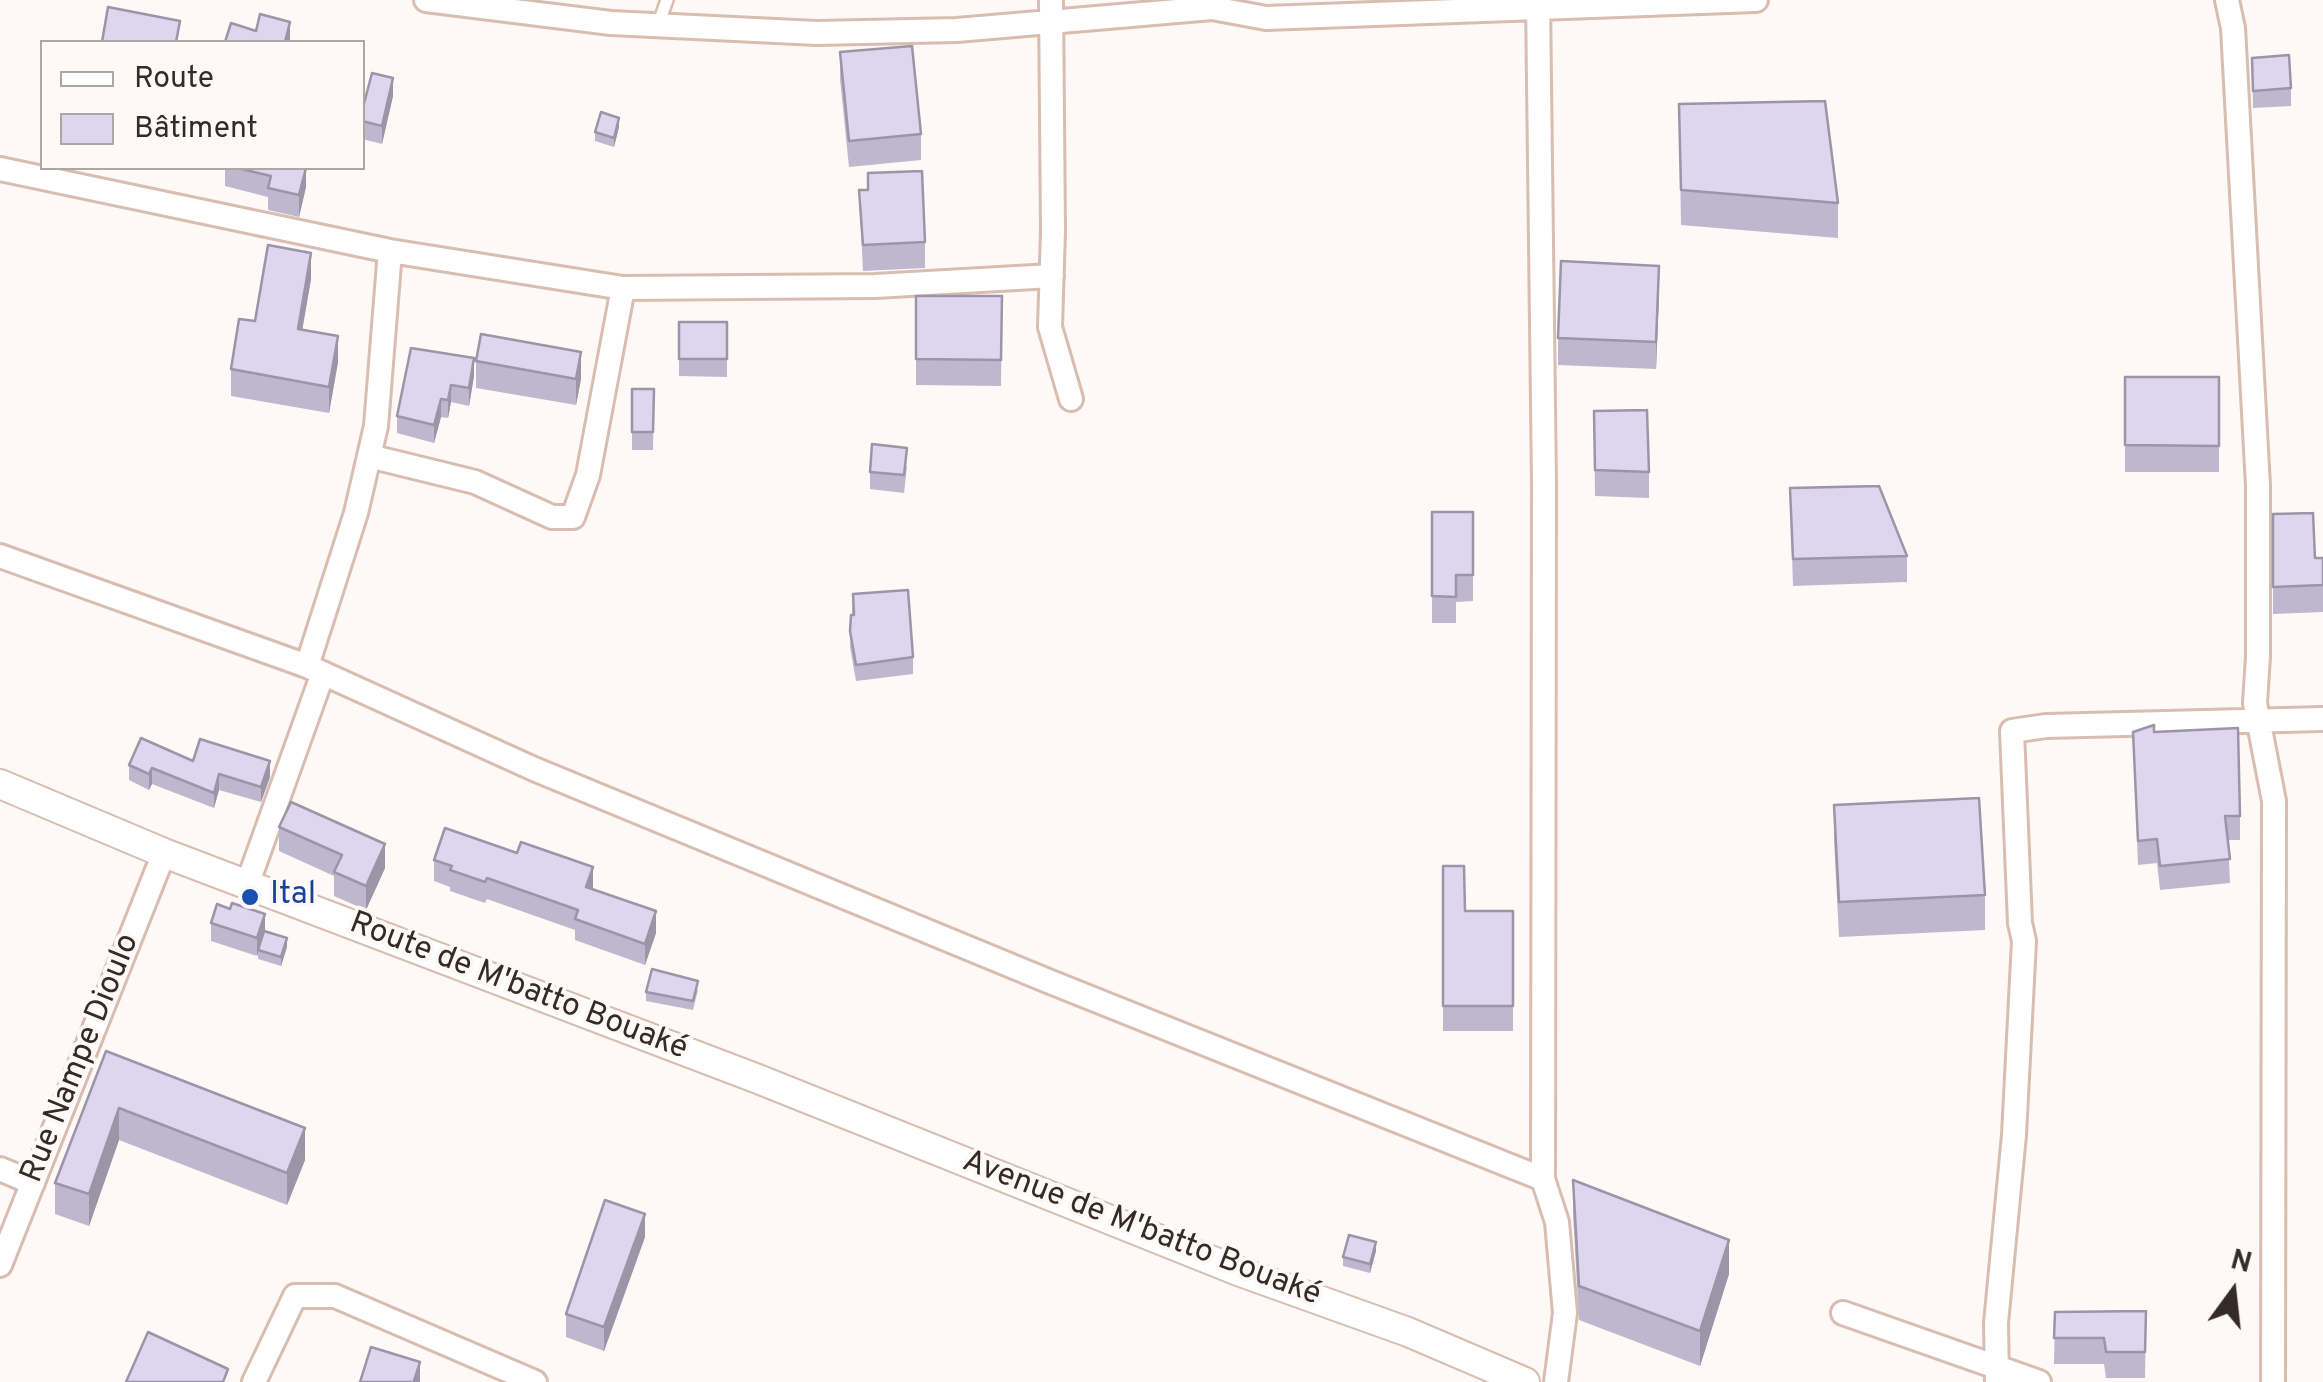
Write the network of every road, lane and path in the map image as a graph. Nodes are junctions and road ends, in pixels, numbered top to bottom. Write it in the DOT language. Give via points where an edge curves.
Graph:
graph roads {
  1 [pos="426,0"];
  2 [pos="667,0"];
  3 [pos="1756,0"];
  4 [pos="2227,0"];
  5 [pos="1538,4"];
  6 [pos="1052,11"];
  7 [pos="658,25"];
  8 [pos="0,169"];
  9 [pos="390,251"];
  10 [pos="1052,276"];
  11 [pos="623,288"];
  12 [pos="1071,399"];
  13 [pos="369,456"];
  14 [pos="0,556"];
  15 [pos="315,670"];
  16 [pos="2323,720"];
  17 [pos="2259,723"];
  18 [pos="0,784"];
  19 [pos="164,854"];
  20 [pos="247,885"];
  21 [pos="758,1080"];
  22 [pos="0,1169"];
  23 [pos="1543,1179"];
  24 [pos="33,1183"];
  25 [pos="0,1265"];
  26 [pos="1843,1314"];
  27 [pos="1997,1374"];
  28 [pos="254,1382"];
  29 [pos="535,1382"];
  30 [pos="1524,1382"];
  31 [pos="1556,1382"];
  32 [pos="2040,1382"];
  33 [pos="2273,1382"];
  1 -- 7 [label="street"];
  2 -- 7 [label="lane"];
  3 -- 5 [label="street"];
  4 -- 17 [label="street" via="2258,486"];
  5 -- 6 [label="street" via="1266,18 1212,8"];
  5 -- 23 [label="street"];
  6 -- 7 [label="street" via="957,30 817,33"];
  6 -- 10 [label="street"];
  8 -- 9 [label="street"];
  9 -- 11 [label="street"];
  9 -- 13 [label="street"];
  10 -- 11 [label="street" via="875,286"];
  10 -- 12 [label="street" via="1050,327"];
  11 -- 13 [label="street" via="574,517 552,517 475,482"];
  13 -- 15 [label="street"];
  14 -- 15 [label="street"];
  15 -- 20 [label="street"];
  15 -- 23 [label="street" via="552,776"];
  16 -- 17 [label="street"];
  17 -- 27 [label="street" via="2012,731 2024,940"];
  17 -- 33 [label="street" via="2274,801"];
  18 -- 19 [label="street, Route de M'batto Bouaké"];
  19 -- 20 [label="street, Route de M'batto Bouaké"];
  19 -- 24 [label="street, Rue Nampe Dioulo"];
  20 -- 21 [label="street, Route de M'batto Bouaké"];
  21 -- 30 [label="street, Avenue de M'batto Bouaké"];
  22 -- 24 [label="street"];
  23 -- 31 [label="street" via="1557,1222 1564,1297"];
  24 -- 25 [label="street, Rue Nampe Dioulo"];
  26 -- 27 [label="street"];
  27 -- 32 [label="street"];
  28 -- 29 [label="street" via="295,1296 334,1296"];
}
